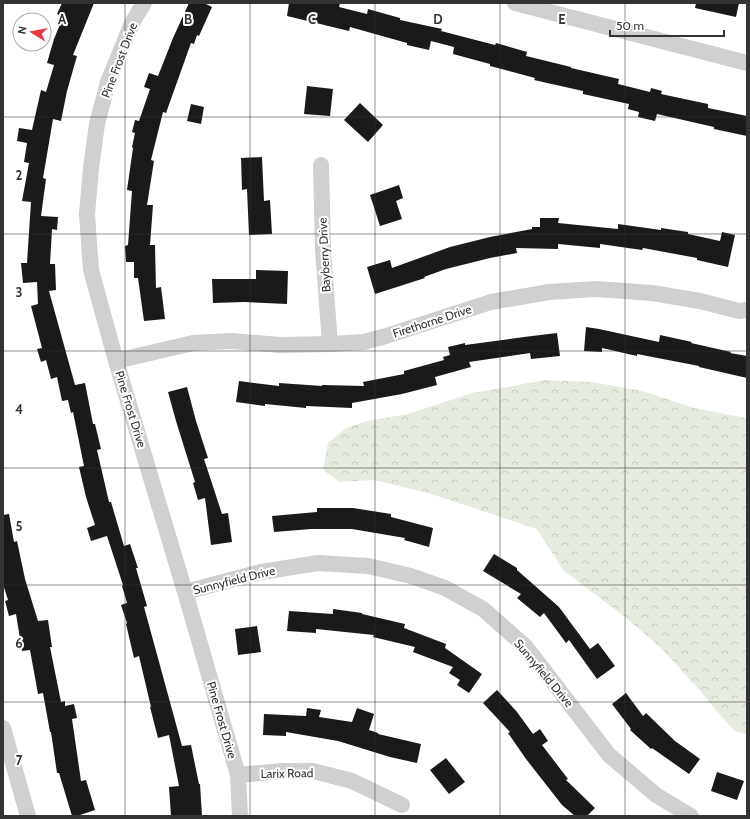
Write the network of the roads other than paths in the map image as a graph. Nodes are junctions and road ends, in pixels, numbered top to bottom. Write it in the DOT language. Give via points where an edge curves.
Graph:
graph roads {
  1 [pos="144,3"];
  2 [pos="515,3"];
  3 [pos="747,63"];
  4 [pos="321,165"];
  5 [pos="747,310"];
  6 [pos="330,344"];
  7 [pos="116,361"];
  8 [pos="185,592"];
  9 [pos="3,728"];
  10 [pos="238,775"];
  11 [pos="402,805"];
  12 [pos="28,816"];
  13 [pos="240,816"];
  14 [pos="691,816"];
  1 -- 7 [label="street, Pine Frost Drive" via="132,23 108,82 97,124 87,214 91,270"];
  2 -- 3 [label="street"];
  4 -- 6 [label="street, Bayberry Drive" via="322,250"];
  5 -- 6 [label="street, Firethorne Drive" via="739,311 700,301 652,294 596,289 550,292 491,302 364,342"];
  6 -- 7 [label="street, Firethorne Drive" via="280,345 232,341 193,343"];
  7 -- 8 [label="street, Pine Frost Drive"];
  8 -- 10 [label="street, Pine Frost Drive"];
  8 -- 14 [label="street, Sunnyfield Drive" via="261,572 318,563 368,566 411,576 445,588 483,609 526,646 609,755 656,795"];
  9 -- 12 [label="street"];
  10 -- 11 [label="street, Larix Road" via="313,771 352,781"];
  10 -- 13 [label="street, Pine Frost Drive"];
}
